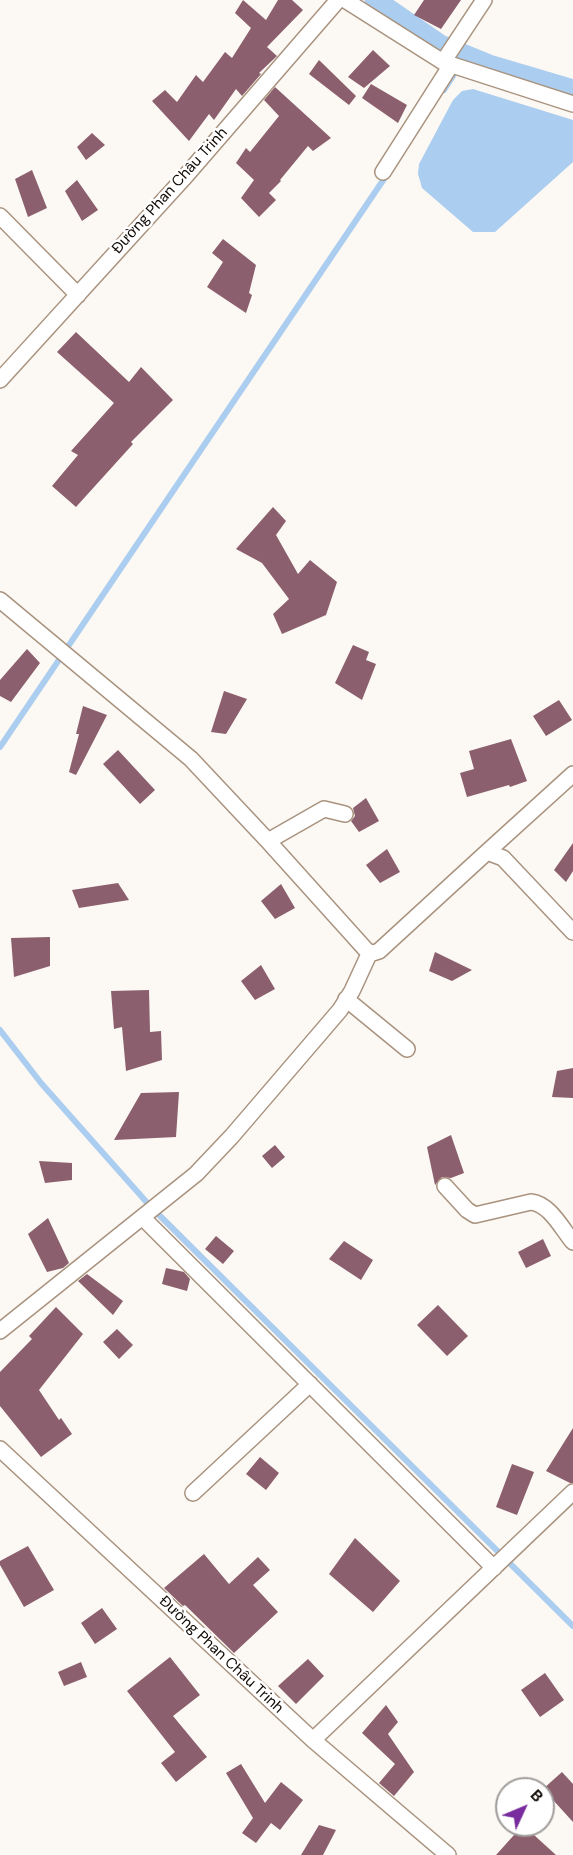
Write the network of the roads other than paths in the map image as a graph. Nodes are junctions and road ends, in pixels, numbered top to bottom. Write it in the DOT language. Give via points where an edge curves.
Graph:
graph roads {
  1 [pos="338,0"];
  2 [pos="345,0"];
  3 [pos="484,0"];
  4 [pos="447,63"];
  5 [pos="573,104"];
  6 [pos="383,172"];
  7 [pos="0,216"];
  8 [pos="78,295"];
  9 [pos="0,380"];
  10 [pos="0,600"];
  11 [pos="573,774"];
  12 [pos="345,814"];
  13 [pos="268,841"];
  14 [pos="487,852"];
  15 [pos="573,932"];
  16 [pos="370,952"];
  17 [pos="346,999"];
  18 [pos="407,1049"];
  19 [pos="445,1186"];
  20 [pos="145,1216"];
  21 [pos="573,1242"];
  22 [pos="0,1331"];
  23 [pos="310,1384"];
  24 [pos="0,1449"];
  25 [pos="573,1492"];
  26 [pos="193,1493"];
  27 [pos="501,1561"];
  28 [pos="313,1740"];
  29 [pos="448,1855"];
  1 -- 8 [label="street, Đường Phan Châu Trinh"];
  2 -- 4 [label="street"];
  3 -- 4 [label="street"];
  4 -- 5 [label="street"];
  4 -- 6 [label="street"];
  7 -- 8 [label="street"];
  8 -- 9 [label="street, Đường Phan Châu Trinh"];
  10 -- 13 [label="street" via="191,759"];
  11 -- 14 [label="street"];
  12 -- 13 [label="street" via="324,808"];
  13 -- 16 [label="street"];
  14 -- 15 [label="street" via="503,858"];
  14 -- 16 [label="street" via="379,951"];
  16 -- 17 [label="street"];
  17 -- 18 [label="street"];
  17 -- 20 [label="street" via="232,1136 196,1174"];
  19 -- 21 [label="street" via="475,1215 538,1203"];
  20 -- 22 [label="street"];
  20 -- 23 [label="street"];
  23 -- 26 [label="street"];
  23 -- 27 [label="street"];
  24 -- 28 [label="street, Đường Phan Châu Trinh"];
  25 -- 27 [label="street"];
  27 -- 28 [label="street"];
  28 -- 29 [label="street, Đường Phan Châu Trinh"];
}
